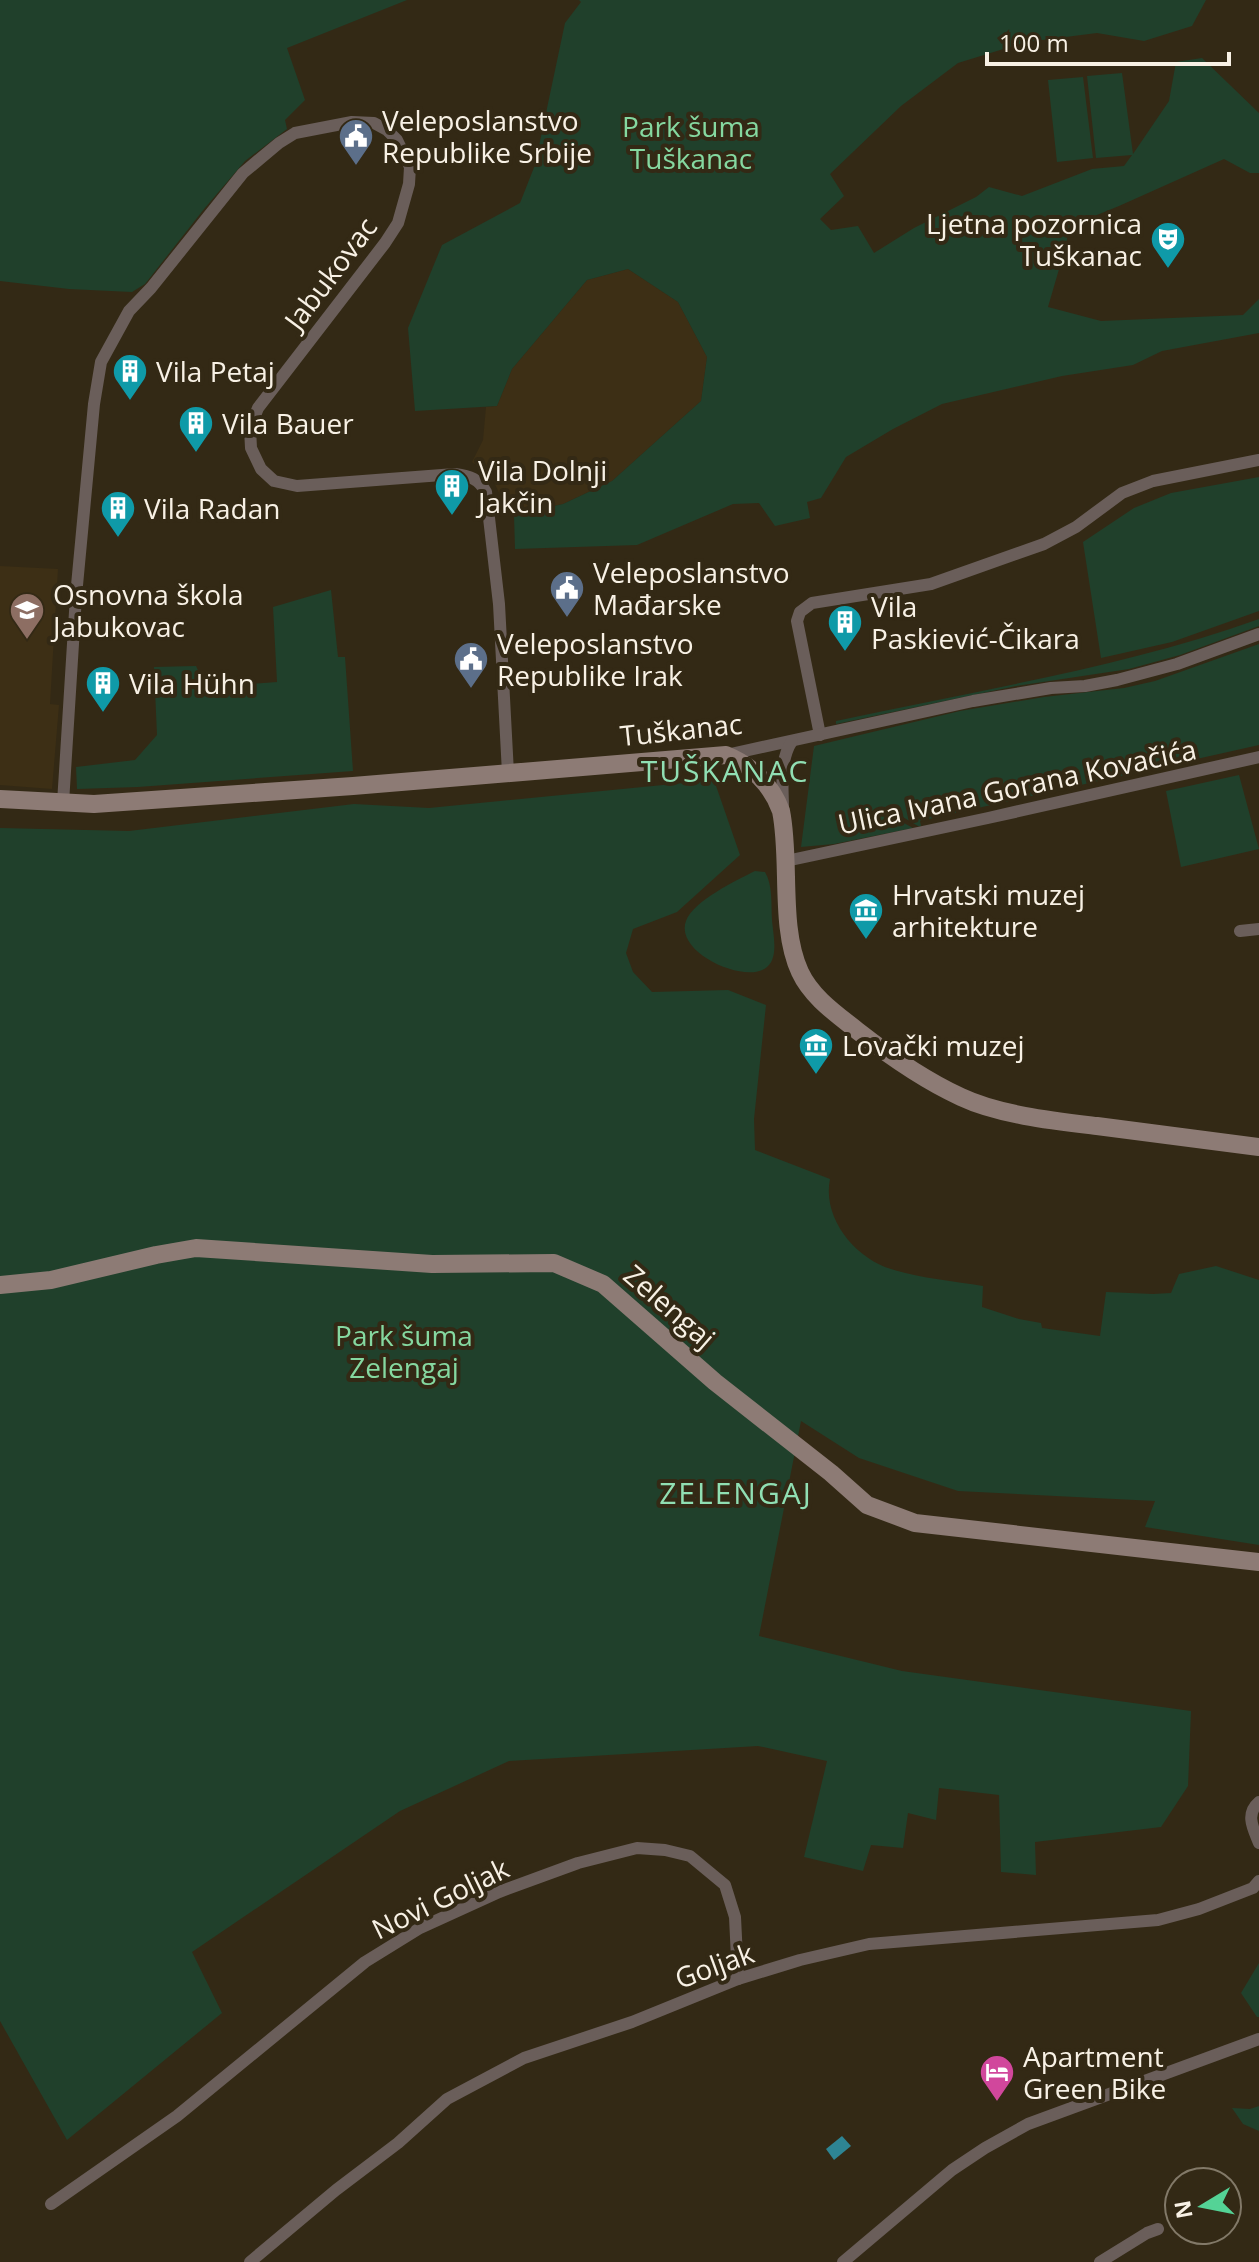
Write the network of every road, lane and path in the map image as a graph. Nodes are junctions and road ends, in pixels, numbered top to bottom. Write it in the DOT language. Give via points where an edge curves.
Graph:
graph roads {
  1 [pos="1259,460"];
  2 [pos="1259,634"];
  3 [pos="820,735"];
  4 [pos="792,741"];
  5 [pos="726,755"];
  6 [pos="1259,757"];
  7 [pos="508,773"];
  8 [pos="0,799"];
  9 [pos="63,803"];
  10 [pos="783,820"];
  11 [pos="786,861"];
  12 [pos="1259,929"];
  13 [pos="1240,931"];
  14 [pos="1259,1147"];
  15 [pos="0,1285"];
  16 [pos="1259,1562"];
  17 [pos="1259,1802"];
  18 [pos="1259,1843"];
  19 [pos="1259,1881"];
  20 [pos="738,1979"];
  21 [pos="1259,2039"];
  22 [pos="51,2204"];
  23 [pos="1158,2229"];
  24 [pos="250,2262"];
  25 [pos="843,2262"];
  26 [pos="1100,2262"];
  1 -- 3 [label="street" via="1153,481 1122,493 1044,544 931,584 812,603 797,621"];
  2 -- 3 [label="street, Tuškanac" via="1117,680 1020,692"];
  3 -- 4 [label="street, Tuškanac"];
  4 -- 5 [label="street, Tuškanac"];
  4 -- 10 [label="street" via="783,763"];
  5 -- 7 [label="street, Tuškanac"];
  5 -- 10 [label="street" via="768,786"];
  6 -- 11 [label="street, Ulica Ivana Gorana Kovačića"];
  7 -- 9 [label="street, Tuškanac"];
  7 -- 9 [label="street, Jabukovac" via="499,604 481,482 455,474 297,486 274,481 251,448 250,428 258,408 398,223 409,184 404,152 387,130 352,122 295,133 243,173 129,311 101,362 76,596"];
  8 -- 9 [label="street, Tuškanac"];
  10 -- 11 [label="street"];
  11 -- 14 [label="street" via="792,941 807,984 833,1011 924,1078 964,1099 1054,1120"];
  12 -- 13 [label="street"];
  15 -- 16 [label="street, Zelengaj" via="51,1280 196,1248 432,1264 554,1263 603,1284 867,1505 915,1523"];
  17 -- 18 [label="street" via="1251,1824"];
  19 -- 20 [label="street, Goljak" via="1212,1904 1158,1920 869,1944"];
  20 -- 22 [label="street, Novi Goljak" via="735,1917 725,1885 690,1856 637,1848 578,1863 420,1928 365,1962 177,2116"];
  20 -- 24 [label="street, Goljak" via="524,2058 447,2099"];
  21 -- 25 [label="street" via="1028,2124 952,2170"];
  23 -- 26 [label="street"];
}
